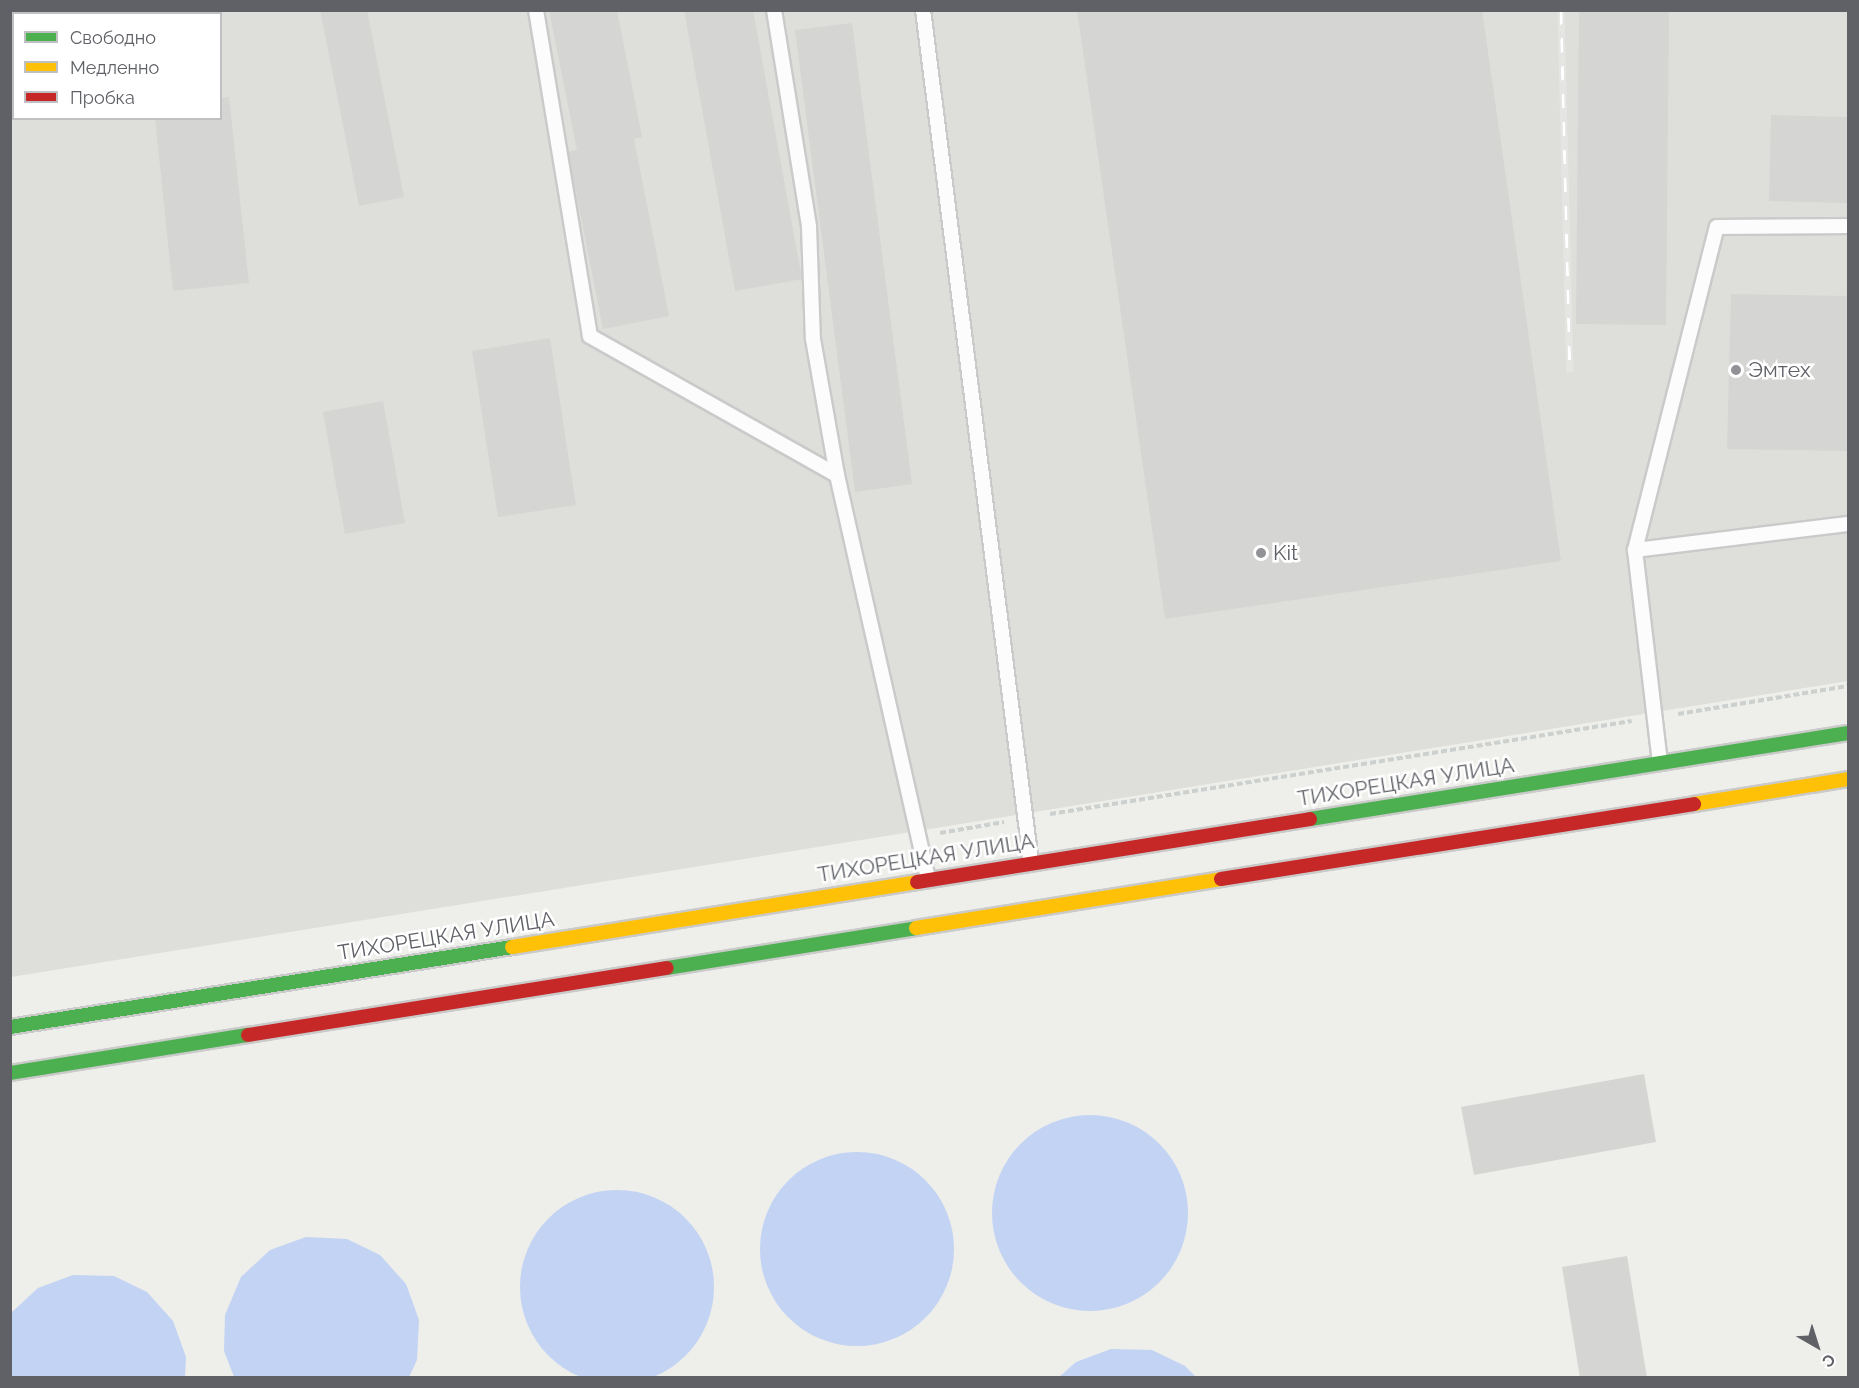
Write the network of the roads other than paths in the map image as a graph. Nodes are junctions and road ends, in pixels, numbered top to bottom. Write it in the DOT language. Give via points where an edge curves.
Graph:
graph roads {
  1 [pos="536,10"];
  2 [pos="774,10"];
  3 [pos="923,10"];
  4 [pos="1848,226"];
  5 [pos="837,475"];
  6 [pos="1848,524"];
  7 [pos="1635,550"];
  8 [pos="1848,733"];
  9 [pos="1660,763"];
  10 [pos="1848,779"];
  11 [pos="1031,862"];
  12 [pos="928,879"];
  13 [pos="10,1027"];
  14 [pos="10,1073"];
  1 -- 5 [label="lane" via="590,336"];
  2 -- 5 [label="lane" via="809,227 813,339"];
  3 -- 11 [label="lane"];
  4 -- 7 [label="lane" via="1717,227"];
  5 -- 12 [label="lane"];
  6 -- 7 [label="lane"];
  7 -- 9 [label="lane"];
  8 -- 9 [label="main road, ТИХОРЕЦКАЯ УЛИЦА"];
  9 -- 11 [label="main road, ТИХОРЕЦКАЯ УЛИЦА"];
  10 -- 14 [label="main road"];
  11 -- 12 [label="main road, ТИХОРЕЦКАЯ УЛИЦА"];
  12 -- 13 [label="main road, ТИХОРЕЦКАЯ УЛИЦА"];
}
